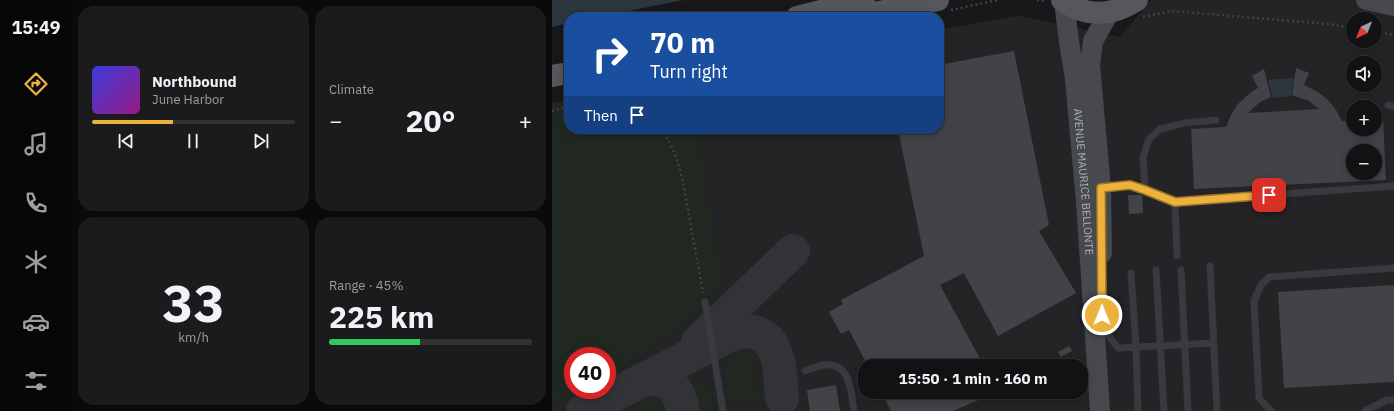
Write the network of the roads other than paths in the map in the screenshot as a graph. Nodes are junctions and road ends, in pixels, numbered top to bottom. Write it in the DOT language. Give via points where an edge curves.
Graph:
graph roads {
  1 [pos="864,0"];
  2 [pos="1366,0"];
  3 [pos="1063,1"];
  4 [pos="944,5"];
  5 [pos="1394,6"];
  6 [pos="1138,9"];
  7 [pos="817,12"];
  8 [pos="892,12"];
  9 [pos="1109,13"];
  10 [pos="564,64"];
  11 [pos="552,66"];
  12 [pos="564,74"];
  13 [pos="552,76"];
  14 [pos="1075,79"];
  15 [pos="1216,120"];
  16 [pos="1394,186"];
  17 [pos="1101,188"];
  18 [pos="1145,190"];
  19 [pos="1086,202"];
  20 [pos="1175,202"];
  21 [pos="1102,214"];
  22 [pos="1177,256"];
  23 [pos="1210,266"];
  24 [pos="1394,268"];
  25 [pos="1156,270"];
  26 [pos="1181,270"];
  27 [pos="1131,272"];
  28 [pos="705,302"];
  29 [pos="1098,326"];
  30 [pos="1213,343"];
  31 [pos="1185,344"];
  32 [pos="1160,345"];
  33 [pos="1136,346"];
  34 [pos="805,371"];
  35 [pos="1394,400"];
  36 [pos="722,411"];
  37 [pos="854,411"];
  38 [pos="1100,411"];
  39 [pos="1108,411"];
  40 [pos="1138,411"];
  41 [pos="1164,411"];
  42 [pos="1188,411"];
  43 [pos="1217,411"];
  44 [pos="1271,411"];
  45 [pos="1365,411"];
  1 -- 7 [label="main road"];
  2 -- 5 [label="street"];
  3 -- 9 [label="main road" via="1093,13"];
  3 -- 14 [label="street, AVENUE MAURICE BELLONTE"];
  4 -- 8 [label="main road"];
  6 -- 9 [label="main road" via="1126,8"];
  9 -- 17 [label="street, AVENUE MAURICE BELLONTE" via="1093,41 1090,65"];
  10 -- 11 [label="main road"];
  12 -- 13 [label="main road"];
  14 -- 17 [label="lane" via="1087,129 1091,174"];
  14 -- 19 [label="street, AVENUE MAURICE BELLONTE"];
  15 -- 18 [label="lane" via="1160,129 1149,140 1143,157"];
  16 -- 20 [label="lane"];
  17 -- 18 [label="lane" via="1130,185"];
  17 -- 19 [label="lane"];
  17 -- 21 [label="street, AVENUE MAURICE BELLONTE"];
  18 -- 20 [label="lane"];
  19 -- 21 [label="lane"];
  19 -- 29 [label="street, AVENUE MAURICE BELLONTE"];
  20 -- 22 [label="lane"];
  21 -- 29 [label="street, AVENUE MAURICE BELLONTE"];
  23 -- 30 [label="lane"];
  24 -- 44 [label="lane" via="1270,277 1261,285 1254,301 1259,398"];
  25 -- 32 [label="lane"];
  26 -- 31 [label="lane"];
  27 -- 33 [label="lane"];
  28 -- 36 [label="lane"];
  29 -- 33 [label="lane" via="1118,348"];
  29 -- 38 [label="street, AVENUE MAURICE BELLONTE"];
  29 -- 39 [label="street, AVENUE MAURICE BELLONTE"];
  30 -- 31 [label="lane"];
  30 -- 43 [label="lane"];
  31 -- 32 [label="lane"];
  31 -- 42 [label="lane"];
  32 -- 33 [label="lane"];
  32 -- 41 [label="lane"];
  33 -- 40 [label="lane"];
  34 -- 37 [label="lane" via="823,365 835,365 844,372 850,382"];
  35 -- 45 [label="lane" via="1387,400"];
}
